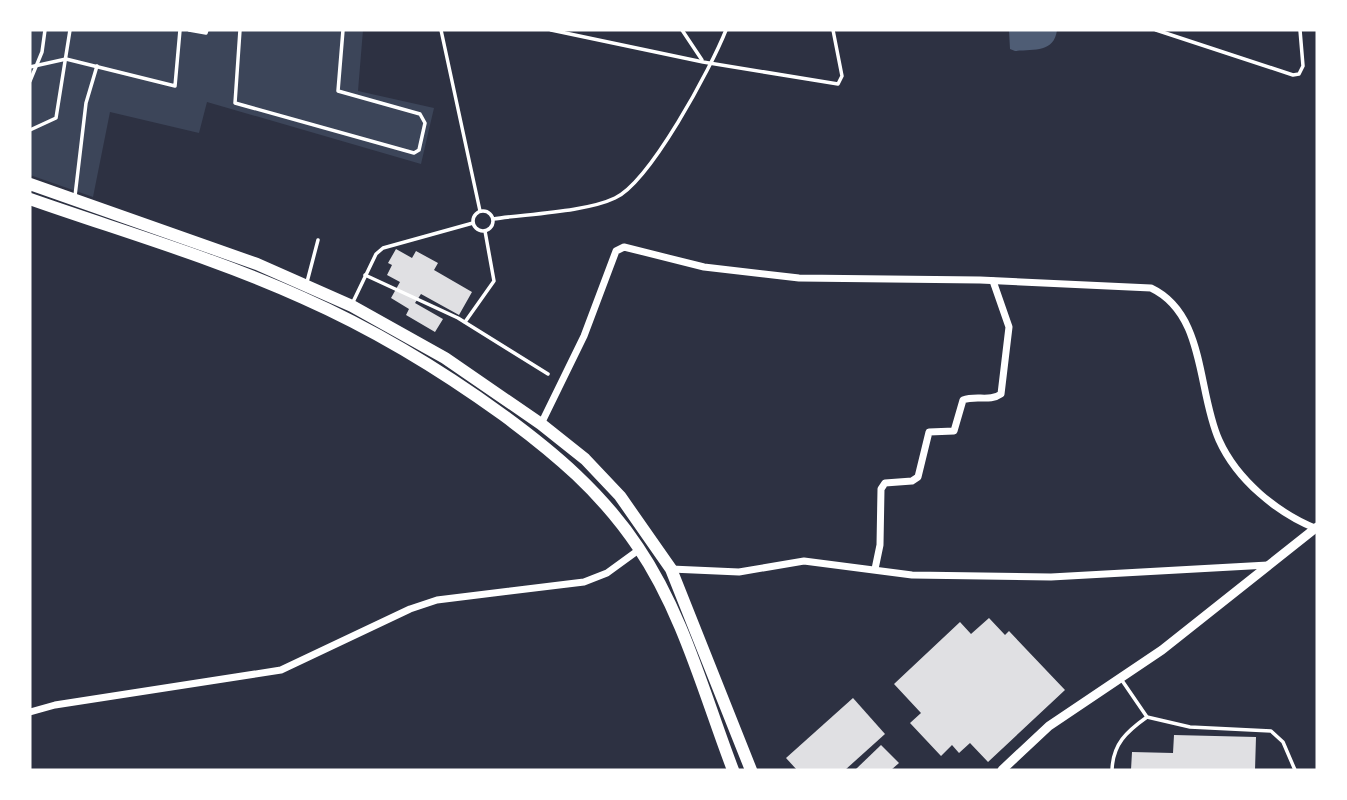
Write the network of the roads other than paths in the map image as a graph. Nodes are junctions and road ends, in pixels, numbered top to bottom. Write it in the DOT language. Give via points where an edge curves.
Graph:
graph roads {
  1 [pos="45,30"];
  2 [pos="70,30"];
  3 [pos="180,30"];
  4 [pos="190,30"];
  5 [pos="207,30"];
  6 [pos="240,30"];
  7 [pos="343,30"];
  8 [pos="441,30"];
  9 [pos="551,30"];
  10 [pos="682,30"];
  11 [pos="726,30"];
  12 [pos="833,30"];
  13 [pos="1156,30"];
  14 [pos="1300,30"];
  15 [pos="66,59"];
  16 [pos="703,62"];
  17 [pos="713,63"];
  18 [pos="36,66"];
  19 [pos="97,66"];
  20 [pos="30,67"];
  21 [pos="30,81"];
  22 [pos="30,130"];
  23 [pos="30,184"];
  24 [pos="75,198"];
  25 [pos="30,200"];
  26 [pos="480,211"];
  27 [pos="493,219"];
  28 [pos="473,223"];
  29 [pos="485,231"];
  30 [pos="318,240"];
  31 [pos="365,275"];
  32 [pos="993,281"];
  33 [pos="306,285"];
  34 [pos="352,306"];
  35 [pos="346,318"];
  36 [pos="464,322"];
  37 [pos="548,374"];
  38 [pos="541,424"];
  39 [pos="1316,528"];
  40 [pos="640,549"];
  41 [pos="1268,565"];
  42 [pos="671,569"];
  43 [pos="875,569"];
  44 [pos="1121,678"];
  45 [pos="30,712"];
  46 [pos="1147,717"];
  47 [pos="733,770"];
  48 [pos="751,770"];
  49 [pos="1003,770"];
  50 [pos="1112,770"];
  51 [pos="1295,770"];
  1 -- 18 [label="lane"];
  2 -- 15 [label="lane"];
  3 -- 19 [label="lane" via="175,86"];
  4 -- 5 [label="lane"];
  6 -- 7 [label="lane" via="234,103 414,153 419,150 425,123 420,114 338,91"];
  8 -- 26 [label="lane"];
  9 -- 16 [label="lane"];
  10 -- 16 [label="lane"];
  11 -- 17 [label="lane"];
  12 -- 17 [label="lane" via="842,76 838,84"];
  13 -- 14 [label="lane" via="1293,75 1303,66"];
  15 -- 18 [label="lane"];
  15 -- 19 [label="lane"];
  15 -- 22 [label="lane" via="56,118"];
  16 -- 17 [label="lane"];
  17 -- 27 [label="lane" via="632,187 601,203"];
  18 -- 20 [label="lane"];
  18 -- 21 [label="lane"];
  19 -- 24 [label="lane" via="86,103"];
  23 -- 24 [label="highway"];
  24 -- 33 [label="highway"];
  25 -- 35 [label="highway" via="253,277"];
  26 -- 27 [label="lane"];
  26 -- 28 [label="lane"];
  27 -- 29 [label="lane"];
  28 -- 29 [label="lane"];
  28 -- 31 [label="lane" via="387,245 376,254"];
  29 -- 36 [label="lane" via="494,281"];
  30 -- 33 [label="lane"];
  31 -- 34 [label="lane"];
  31 -- 36 [label="lane"];
  32 -- 38 [label="street" via="799,278 704,267 620,248"];
  32 -- 39 [label="street" via="1151,288 1169,298 1187,324 1212,421 1229,460 1266,499"];
  32 -- 43 [label="street" via="1009,327 1001,394 993,399 963,400 954,431 929,432 918,477 885,483"];
  33 -- 34 [label="highway"];
  34 -- 35 [label="highway"];
  34 -- 38 [label="highway" via="445,358"];
  35 -- 40 [label="highway" via="438,371 539,441 607,505"];
  36 -- 37 [label="lane"];
  38 -- 42 [label="highway" via="620,496"];
  39 -- 41 [label="street"];
  40 -- 45 [label="street" via="607,573 584,582 437,600 410,608 281,670"];
  40 -- 47 [label="highway" via="680,631"];
  41 -- 43 [label="street" via="1051,577 912,575"];
  41 -- 44 [label="street"];
  42 -- 43 [label="street" via="739,572 804,561"];
  42 -- 48 [label="highway"];
  44 -- 46 [label="lane"];
  44 -- 49 [label="street" via="1049,726"];
  46 -- 50 [label="lane" via="1118,742"];
  46 -- 51 [label="lane" via="1190,727 1271,731 1283,742"];
}
